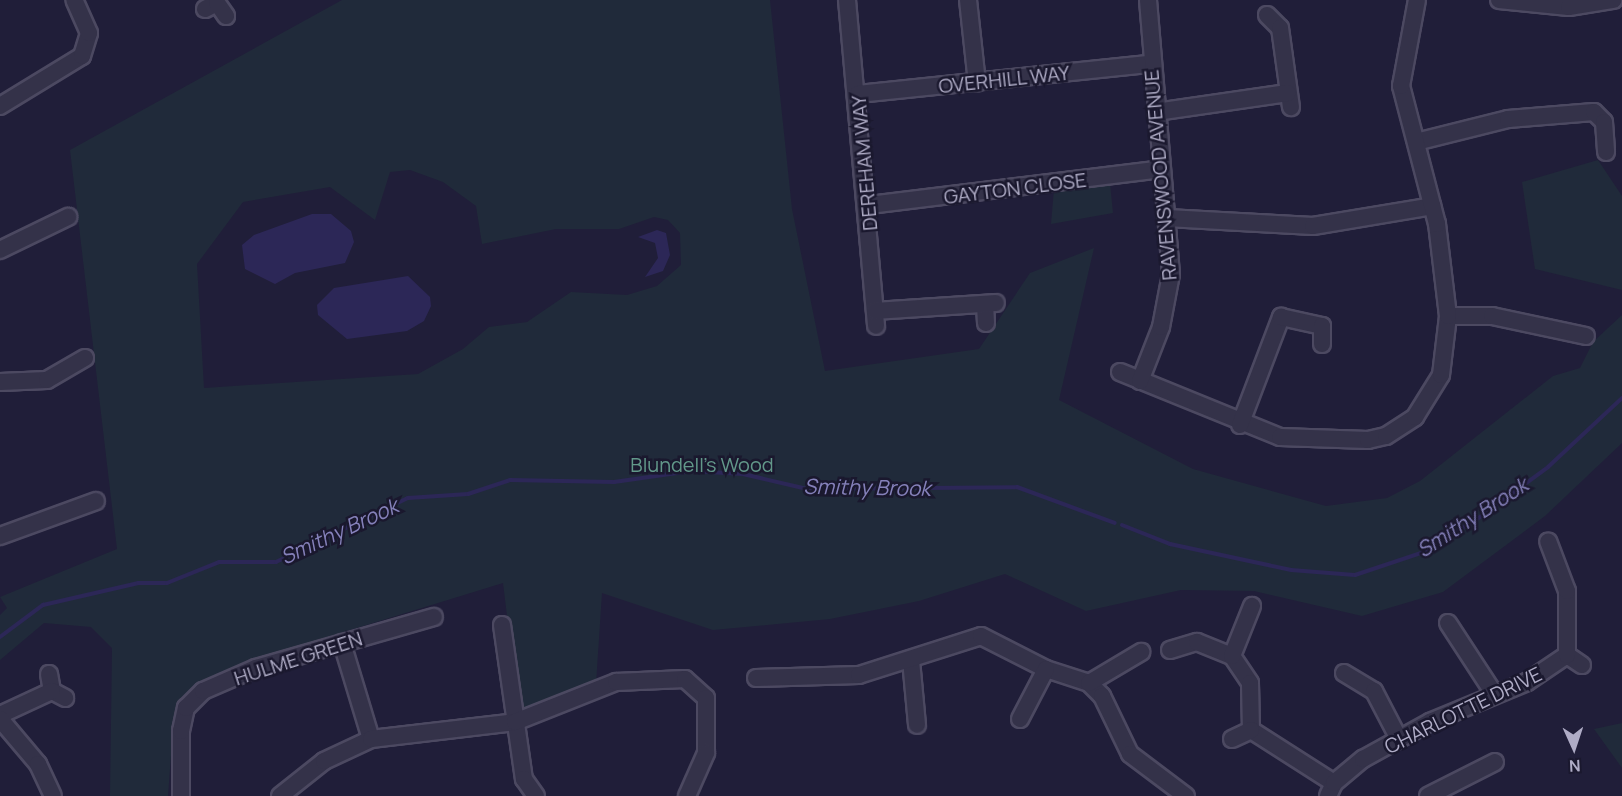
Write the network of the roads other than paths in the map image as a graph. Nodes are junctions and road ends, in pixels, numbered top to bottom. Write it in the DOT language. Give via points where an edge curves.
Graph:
graph roads {
  1 [pos="74,0"];
  2 [pos="847,0"];
  3 [pos="968,0"];
  4 [pos="1148,0"];
  5 [pos="1417,0"];
  6 [pos="1499,0"];
  7 [pos="1613,0"];
  8 [pos="1267,15"];
  9 [pos="1150,64"];
  10 [pos="977,82"];
  11 [pos="858,94"];
  12 [pos="0,106"];
  13 [pos="1156,112"];
  14 [pos="1416,142"];
  15 [pos="1605,152"];
  16 [pos="1162,169"];
  17 [pos="869,205"];
  18 [pos="1432,206"];
  19 [pos="1167,218"];
  20 [pos="64,224"];
  21 [pos="0,250"];
  22 [pos="1448,316"];
  23 [pos="986,323"];
  24 [pos="1585,336"];
  25 [pos="1322,344"];
  26 [pos="85,358"];
  27 [pos="1120,372"];
  28 [pos="1140,381"];
  29 [pos="0,382"];
  30 [pos="1240,425"];
  31 [pos="96,501"];
  32 [pos="0,536"];
  33 [pos="1548,541"];
  34 [pos="1252,606"];
  35 [pos="434,617"];
  36 [pos="1448,623"];
  37 [pos="502,625"];
  38 [pos="342,643"];
  39 [pos="1170,650"];
  40 [pos="1142,652"];
  41 [pos="1232,656"];
  42 [pos="1567,656"];
  43 [pos="911,660"];
  44 [pos="1582,665"];
  45 [pos="1046,669"];
  46 [pos="1344,673"];
  47 [pos="49,674"];
  48 [pos="756,678"];
  49 [pos="1089,683"];
  50 [pos="1493,692"];
  51 [pos="0,717"];
  52 [pos="1020,719"];
  53 [pos="515,722"];
  54 [pos="917,725"];
  55 [pos="1251,730"];
  56 [pos="371,739"];
  57 [pos="1232,739"];
  58 [pos="1399,739"];
  59 [pos="1495,762"];
  60 [pos="1331,790"];
  61 [pos="53,796"];
  62 [pos="181,796"];
  63 [pos="280,796"];
  64 [pos="536,796"];
  65 [pos="687,796"];
  66 [pos="1186,796"];
  67 [pos="1428,796"];
  1 -- 12 [label="street" via="88,33 82,56"];
  2 -- 11 [label="street, DEREHAM WAY"];
  3 -- 10 [label="street"];
  4 -- 9 [label="street, RAVENSWOOD AVENUE"];
  5 -- 14 [label="street" via="1401,77"];
  6 -- 7 [label="street" via="1569,7"];
  8 -- 13 [label="street" via="1280,28 1289,100"];
  9 -- 10 [label="street, OVERHILL WAY"];
  9 -- 13 [label="street, RAVENSWOOD AVENUE"];
  10 -- 11 [label="street, OVERHILL WAY"];
  11 -- 17 [label="street, DEREHAM WAY"];
  13 -- 16 [label="street, RAVENSWOOD AVENUE"];
  14 -- 15 [label="street" via="1508,119 1587,112 1604,122"];
  14 -- 18 [label="street"];
  16 -- 17 [label="street, GAYTON CLOSE"];
  16 -- 19 [label="street, RAVENSWOOD AVENUE"];
  17 -- 23 [label="street, DEREHAM WAY" via="875,319 991,303"];
  18 -- 19 [label="street" via="1313,226"];
  18 -- 22 [label="street"];
  19 -- 28 [label="street, RAVENSWOOD AVENUE" via="1170,292"];
  20 -- 21 [label="street"];
  22 -- 24 [label="street" via="1492,316"];
  22 -- 30 [label="street" via="1445,358 1434,392 1415,417 1386,436 1300,440"];
  25 -- 30 [label="street" via="1322,326 1281,317"];
  26 -- 29 [label="street" via="74,375"];
  27 -- 28 [label="street"];
  28 -- 30 [label="street"];
  31 -- 32 [label="street"];
  33 -- 42 [label="street" via="1567,591"];
  34 -- 41 [label="street"];
  35 -- 38 [label="street, HULME GREEN"];
  36 -- 50 [label="street"];
  37 -- 53 [label="street"];
  38 -- 56 [label="street"];
  38 -- 62 [label="street, HULME GREEN" via="256,668 193,699 181,731"];
  39 -- 41 [label="street" via="1197,642"];
  40 -- 49 [label="street"];
  41 -- 55 [label="street" via="1250,683"];
  42 -- 44 [label="street"];
  42 -- 50 [label="street, CHARLOTTE DRIVE" via="1527,682"];
  43 -- 45 [label="street" via="981,636"];
  43 -- 48 [label="street" via="859,675"];
  43 -- 54 [label="street"];
  45 -- 49 [label="street"];
  45 -- 52 [label="street"];
  46 -- 58 [label="street" via="1374,691"];
  47 -- 51 [label="street" via="59,695"];
  49 -- 66 [label="street" via="1102,696 1130,754"];
  50 -- 58 [label="street, CHARLOTTE DRIVE"];
  51 -- 61 [label="street" via="38,764"];
  53 -- 56 [label="street"];
  53 -- 64 [label="street" via="524,779"];
  53 -- 65 [label="street" via="616,682 685,680 706,698 706,753"];
  55 -- 57 [label="street"];
  55 -- 60 [label="street"];
  56 -- 63 [label="street" via="324,761"];
  58 -- 60 [label="street, CHARLOTTE DRIVE"];
  59 -- 67 [label="street"];
}
